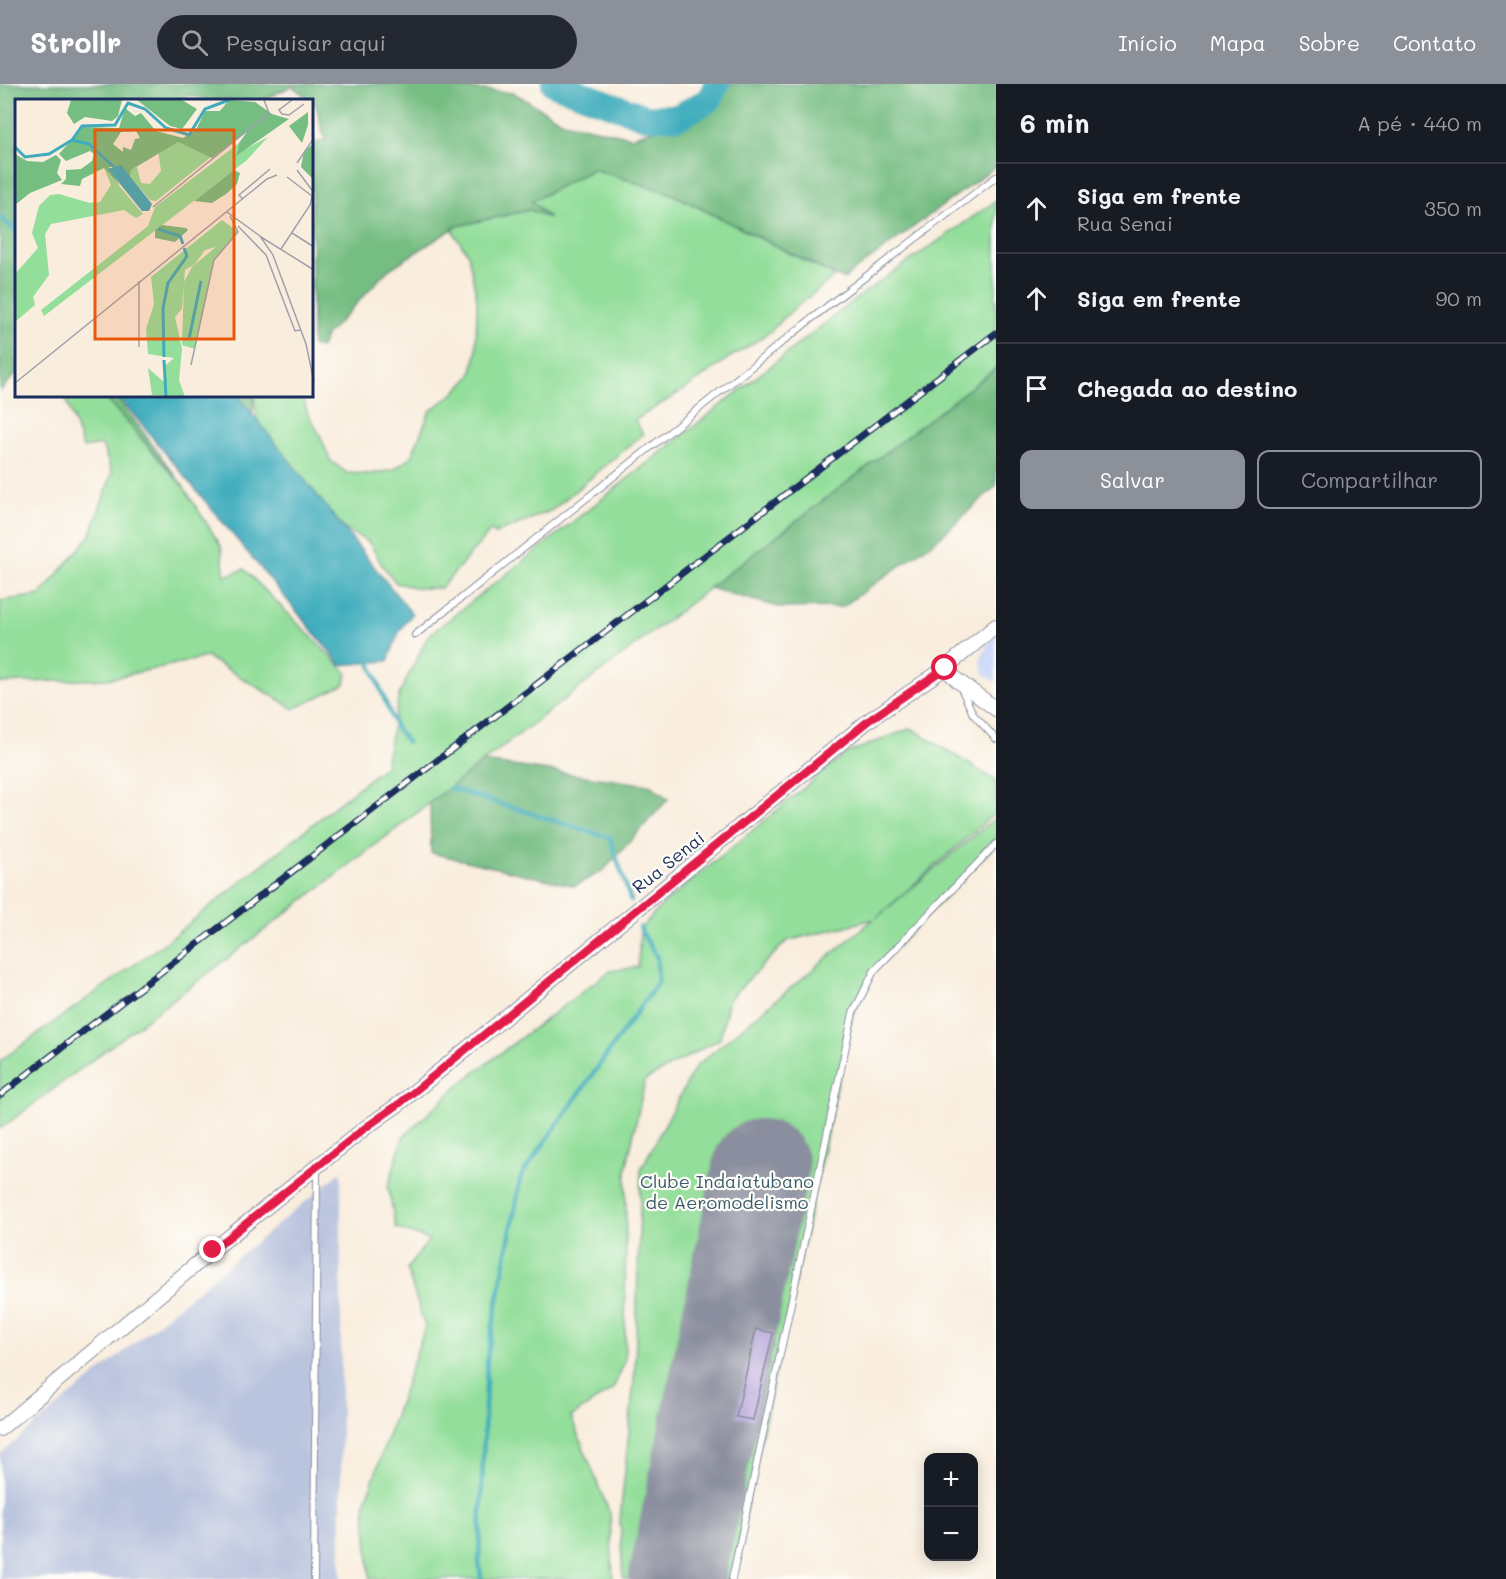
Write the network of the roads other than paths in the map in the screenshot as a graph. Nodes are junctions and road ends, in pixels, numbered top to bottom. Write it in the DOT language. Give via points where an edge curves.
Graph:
graph roads {
  1 [pos="996,177"];
  2 [pos="996,626"];
  3 [pos="415,634"];
  4 [pos="945,668"];
  5 [pos="958,681"];
  6 [pos="996,709"];
  7 [pos="996,739"];
  8 [pos="996,844"];
  9 [pos="317,1167"];
  10 [pos="0,1429"];
  11 [pos="314,1579"];
  12 [pos="732,1579"];
  1 -- 3 [label="lane"];
  2 -- 4 [label="street, Rua Senai"];
  4 -- 5 [label="street"];
  4 -- 9 [label="street, Rua Senai" via="868,721"];
  5 -- 6 [label="street"];
  5 -- 7 [label="lane" via="973,714"];
  8 -- 12 [label="lane" via="874,971 853,1013"];
  9 -- 10 [label="street, Rua Senai"];
  9 -- 11 [label="lane"];
}
